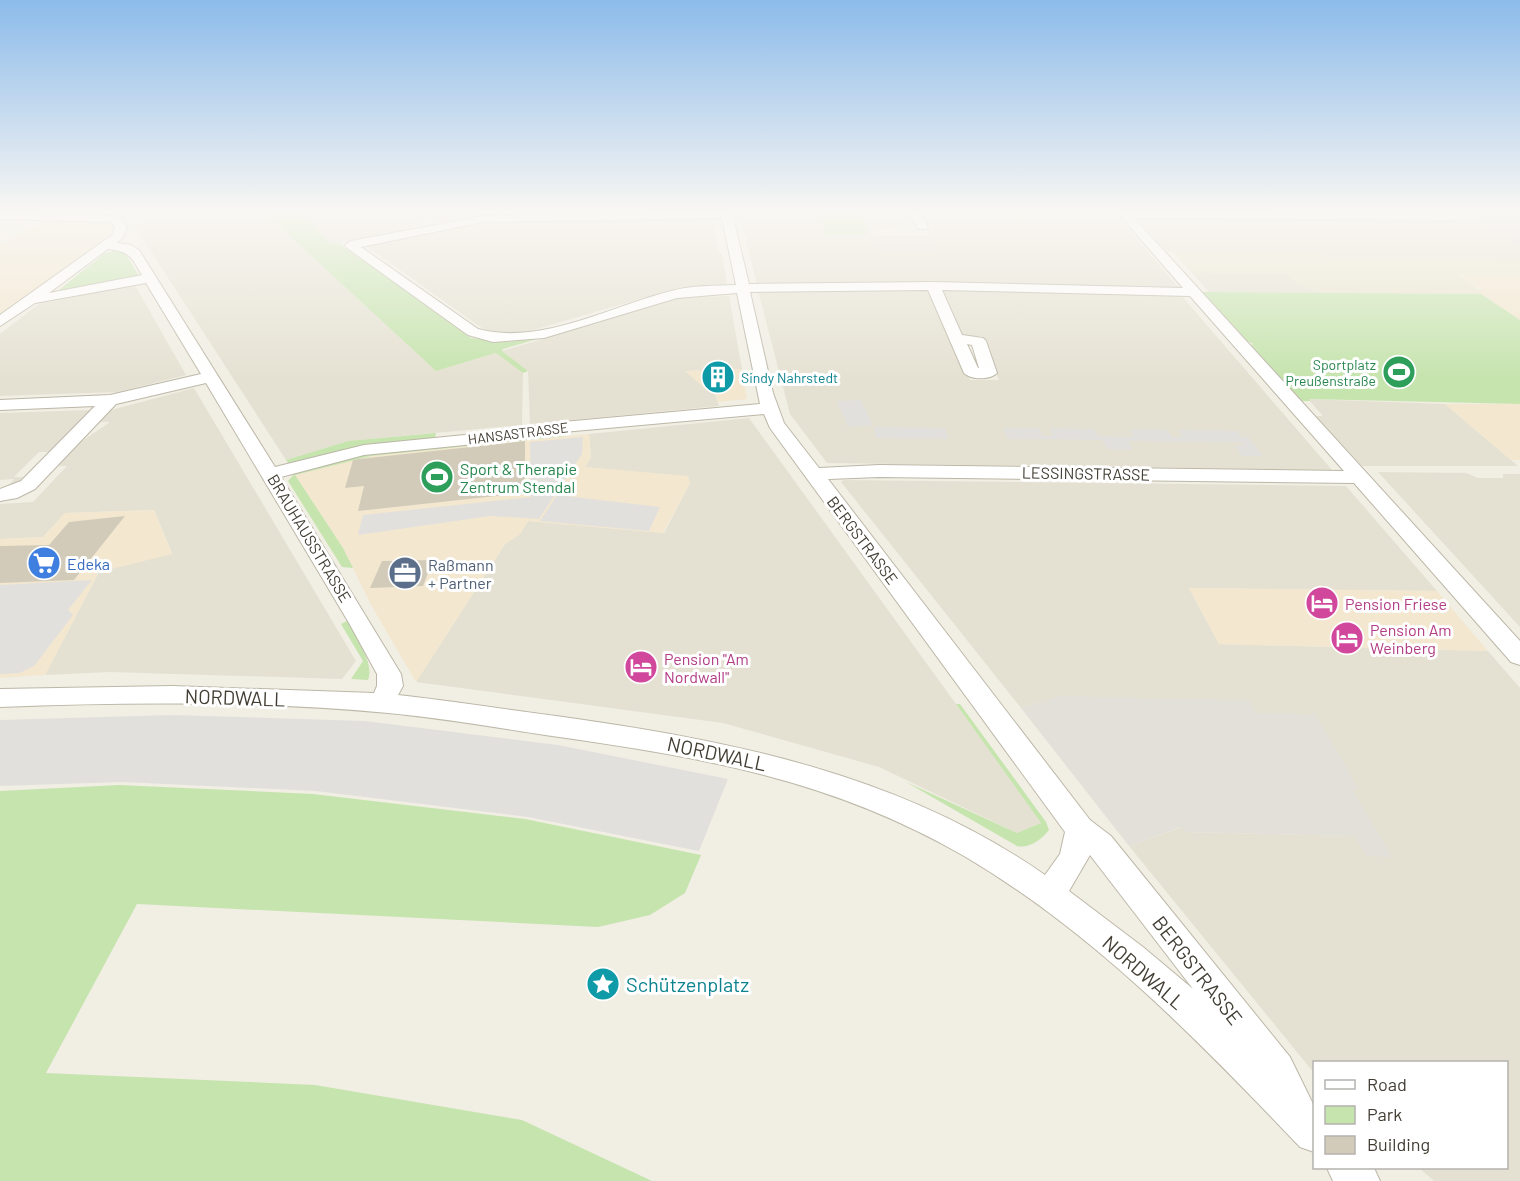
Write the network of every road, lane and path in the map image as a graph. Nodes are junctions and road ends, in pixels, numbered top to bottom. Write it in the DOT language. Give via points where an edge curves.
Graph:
graph roads {
  1 [pos="76,268"];
  2 [pos="144,268"];
  3 [pos="383,268"];
  4 [pos="739,268"];
  5 [pos="1172,268"];
  6 [pos="150,278"];
  7 [pos="933,286"];
  8 [pos="744,288"];
  9 [pos="1193,292"];
  10 [pos="34,299"];
  11 [pos="0,322"];
  12 [pos="956,339"];
  13 [pos="211,377"];
  14 [pos="110,400"];
  15 [pos="0,405"];
  16 [pos="769,408"];
  17 [pos="271,474"];
  18 [pos="813,474"];
  19 [pos="1359,477"];
  20 [pos="0,495"];
  21 [pos="1520,656"];
  22 [pos="0,698"];
  23 [pos="381,703"];
  24 [pos="1080,829"];
  25 [pos="1048,894"];
  26 [pos="1308,1127"];
  27 [pos="1349,1169"];
  28 [pos="1360,1181"];
  1 -- 10 [label="street"];
  2 -- 6 [label="street, BRAUHAUSSTRASSE"];
  3 -- 8 [label="street" via="473,332 492,338 530,336 678,293"];
  4 -- 8 [label="street, BERGSTRASSE"];
  5 -- 9 [label="street"];
  6 -- 10 [label="street"];
  6 -- 13 [label="street, BRAUHAUSSTRASSE"];
  7 -- 8 [label="street"];
  7 -- 9 [label="street"];
  7 -- 12 [label="street"];
  8 -- 16 [label="street, BERGSTRASSE"];
  9 -- 19 [label="street"];
  10 -- 11 [label="street"];
  13 -- 14 [label="street"];
  13 -- 17 [label="street, BRAUHAUSSTRASSE"];
  14 -- 15 [label="street"];
  14 -- 20 [label="street" via="28,485"];
  16 -- 17 [label="street, HANSASTRASSE" via="364,450"];
  16 -- 18 [label="street, BERGSTRASSE" via="776,424"];
  17 -- 23 [label="street, BRAUHAUSSTRASSE" via="389,674 390,686"];
  18 -- 19 [label="street, LESSINGSTRASSE" via="879,471"];
  18 -- 24 [label="street, BERGSTRASSE"];
  19 -- 21 [label="street"];
  22 -- 23 [label="street, NORDWALL" via="123,693"];
  23 -- 25 [label="street, NORDWALL" via="685,744 761,761 849,788 920,817 999,861"];
  24 -- 25 [label="street" via="1080,849"];
  24 -- 26 [label="street, BERGSTRASSE" via="1100,845 1277,1070"];
  25 -- 26 [label="street, NORDWALL" via="1161,985"];
  27 -- 28 [label="street"];
}
